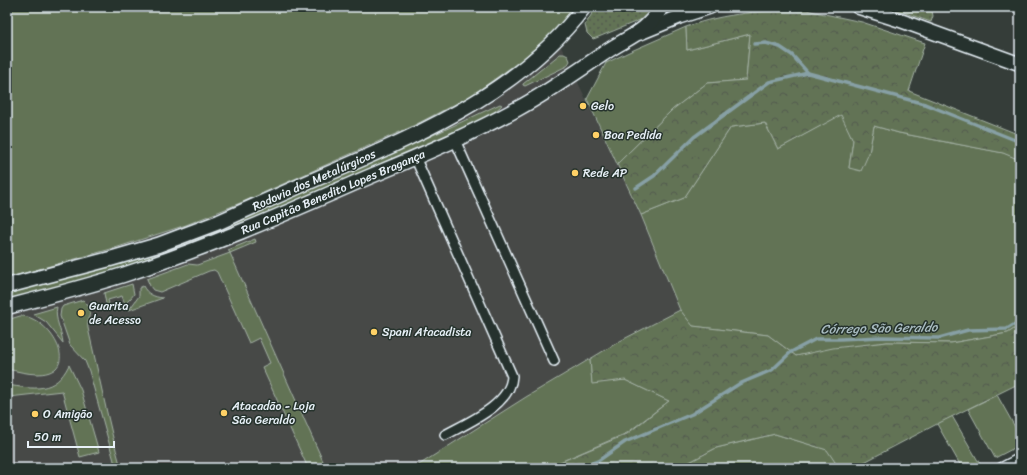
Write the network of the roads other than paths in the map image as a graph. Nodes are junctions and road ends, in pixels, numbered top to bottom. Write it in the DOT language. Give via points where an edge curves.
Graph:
graph roads {
  1 [pos="584,7"];
  2 [pos="661,7"];
  3 [pos="710,7"];
  4 [pos="858,7"];
  5 [pos="640,33"];
  6 [pos="1020,64"];
  7 [pos="455,140"];
  8 [pos="415,157"];
  9 [pos="7,286"];
  10 [pos="7,307"];
  11 [pos="554,361"];
  12 [pos="445,435"];
  13 [pos="1020,458"];
  14 [pos="1002,468"];
  1 -- 9 [label="main road, Rodovia dos Metalúrgicos" via="555,42 522,71 458,113 411,136 219,222 158,245"];
  2 -- 5 [label="main road, Rua Capitão Benedito Lopes Bragança"];
  3 -- 5 [label="main road, Rua Capitão Benedito Lopes Bragança"];
  4 -- 6 [label="main road"];
  5 -- 7 [label="main road, Rua Capitão Benedito Lopes Bragança" via="606,51 538,97"];
  7 -- 8 [label="main road, Rua Capitão Benedito Lopes Bragança"];
  7 -- 11 [label="street"];
  8 -- 10 [label="main road, Rua Capitão Benedito Lopes Bragança" via="216,242 91,285"];
  8 -- 12 [label="street" via="512,376 508,392 500,401"];
  13 -- 14 [label="street"];
}
